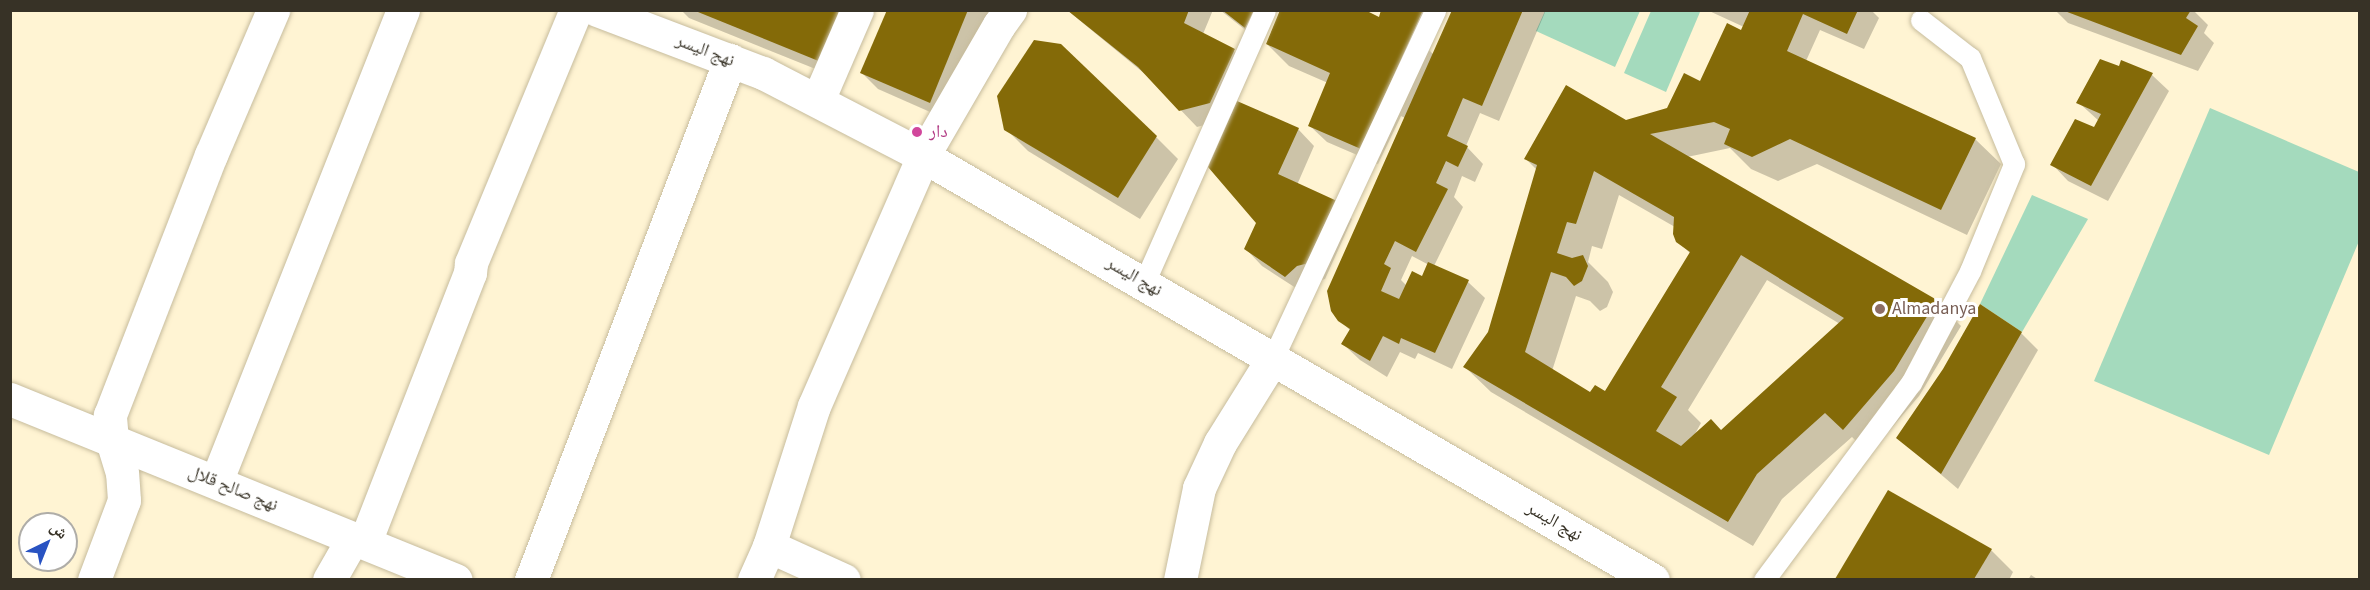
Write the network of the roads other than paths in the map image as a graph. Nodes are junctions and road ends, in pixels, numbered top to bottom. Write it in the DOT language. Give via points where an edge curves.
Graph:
graph roads {
  1 [pos="273,10"];
  2 [pos="403,10"];
  3 [pos="576,10"];
  4 [pos="597,10"];
  5 [pos="857,10"];
  6 [pos="1010,10"];
  7 [pos="1265,10"];
  8 [pos="1436,10"];
  9 [pos="1921,20"];
  10 [pos="730,60"];
  11 [pos="818,100"];
  12 [pos="924,156"];
  13 [pos="1144,284"];
  14 [pos="1273,358"];
  15 [pos="10,399"];
  16 [pos="112,440"];
  17 [pos="216,482"];
  18 [pos="359,540"];
  19 [pos="769,546"];
  20 [pos="435,576"];
  21 [pos="94,579"];
  22 [pos="329,579"];
  23 [pos="531,579"];
  24 [pos="754,579"];
  25 [pos="844,579"];
  26 [pos="1180,579"];
  27 [pos="1653,579"];
  28 [pos="1764,579"];
  1 -- 16 [label="street" via="211,155 110,415"];
  2 -- 17 [label="street"];
  3 -- 18 [label="street"];
  4 -- 10 [label="street, نهج اليسر"];
  5 -- 11 [label="street"];
  6 -- 12 [label="street"];
  7 -- 13 [label="lane"];
  8 -- 14 [label="lane"];
  9 -- 28 [label="lane" via="1970,58 2014,164 1970,272 1911,382"];
  10 -- 11 [label="street, نهج اليسر"];
  10 -- 23 [label="street"];
  11 -- 12 [label="street, نهج اليسر"];
  12 -- 13 [label="street, نهج اليسر"];
  12 -- 19 [label="street" via="814,405"];
  13 -- 14 [label="street, نهج اليسر"];
  14 -- 26 [label="street" via="1220,443 1199,488"];
  14 -- 27 [label="street, نهج اليسر"];
  15 -- 16 [label="street, نهج صالح قلال"];
  16 -- 17 [label="street, نهج صالح قلال"];
  16 -- 21 [label="street" via="122,473 124,500"];
  17 -- 18 [label="street, نهج صالح قلال"];
  18 -- 20 [label="street, نهج صالح قلال"];
  18 -- 22 [label="street"];
  19 -- 24 [label="street"];
  19 -- 25 [label="street"];
}
